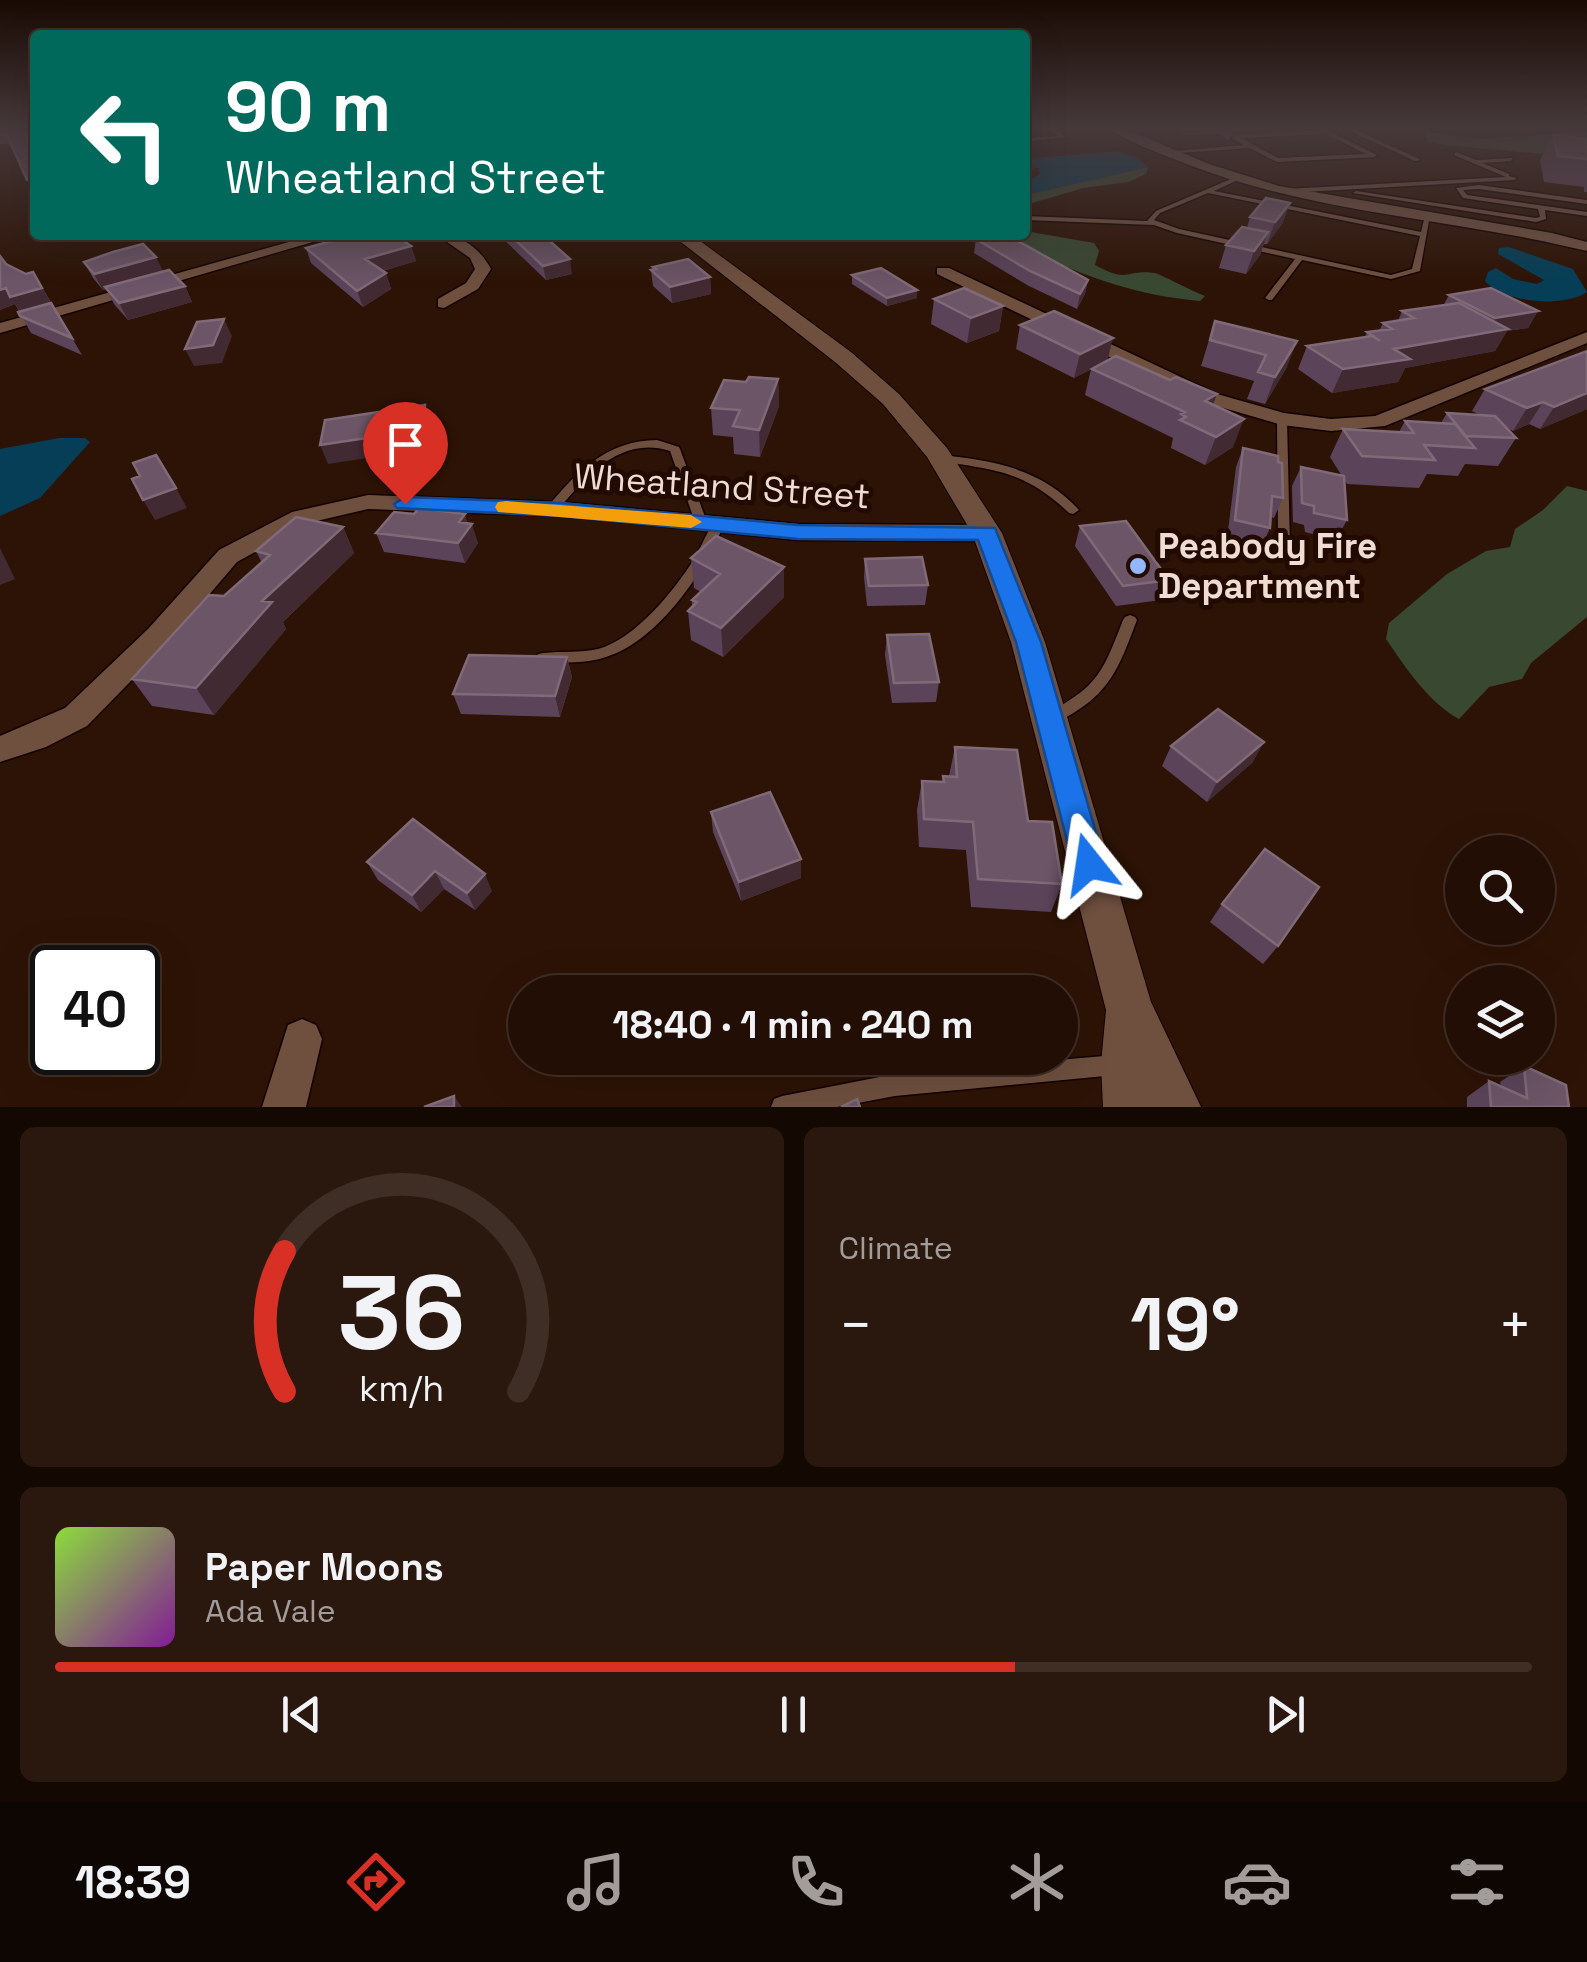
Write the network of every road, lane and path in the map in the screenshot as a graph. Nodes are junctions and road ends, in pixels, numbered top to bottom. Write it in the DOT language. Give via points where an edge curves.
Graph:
graph roads {
  1 [pos="1235,180"];
  2 [pos="1243,180"];
  3 [pos="1486,180"];
  4 [pos="1329,189"];
  5 [pos="1210,192"];
  6 [pos="1284,192"];
  7 [pos="1587,202"];
  8 [pos="1540,208"];
  9 [pos="1587,214"];
  10 [pos="1428,216"];
  11 [pos="1030,218"];
  12 [pos="1153,224"];
  13 [pos="1424,235"];
  14 [pos="312,240"];
  15 [pos="452,240"];
  16 [pos="688,240"];
  17 [pos="1587,246"];
  18 [pos="1299,258"];
  19 [pos="943,271"];
  20 [pos="1270,298"];
  21 [pos="444,304"];
  22 [pos="0,328"];
  23 [pos="1587,337"];
  24 [pos="1282,419"];
  25 [pos="940,458"];
  26 [pos="552,509"];
  27 [pos="1073,510"];
  28 [pos="709,523"];
  29 [pos="987,533"];
  30 [pos="1284,546"];
  31 [pos="1130,620"];
  32 [pos="527,659"];
  33 [pos="1049,719"];
  34 [pos="0,749"];
  35 [pos="1129,1009"];
  36 [pos="302,1039"];
  37 [pos="1127,1085"];
  38 [pos="284,1107"];
  39 [pos="782,1107"];
  40 [pos="1175,1107"];
  1 -- 5 [label="lane"];
  2 -- 6 [label="street"];
  3 -- 4 [label="lane"];
  4 -- 6 [label="lane"];
  4 -- 8 [label="lane" via="1536,220 1544,218"];
  5 -- 12 [label="lane" via="1158,212"];
  5 -- 13 [label="lane"];
  6 -- 10 [label="street"];
  7 -- 8 [label="lane" via="1458,188 1466,197"];
  8 -- 9 [label="lane"];
  10 -- 13 [label="lane"];
  10 -- 17 [label="street"];
  11 -- 12 [label="lane"];
  12 -- 18 [label="lane"];
  13 -- 18 [label="lane" via="1418,268 1400,276"];
  14 -- 22 [label="street"];
  15 -- 21 [label="street" via="476,255 483,269 472,286"];
  16 -- 25 [label="street" via="869,378"];
  18 -- 20 [label="lane"];
  19 -- 24 [label="street" via="1180,384"];
  23 -- 24 [label="street" via="1378,422 1345,426"];
  24 -- 30 [label="lane"];
  25 -- 27 [label="lane" via="1021,473 1048,484"];
  25 -- 29 [label="street"];
  26 -- 28 [label="street, Wheatland Street"];
  26 -- 28 [label="lane" via="585,472 619,449 658,443 674,449"];
  26 -- 34 [label="street, Wheatland Street" via="368,502 300,517 228,556 76,717"];
  28 -- 29 [label="street, Wheatland Street" via="798,532"];
  28 -- 32 [label="lane" via="704,557 630,640 604,653"];
  29 -- 33 [label="street"];
  31 -- 33 [label="lane" via="1110,673 1093,696"];
  33 -- 35 [label="street"];
  35 -- 37 [label="street"];
  35 -- 40 [label="street"];
  36 -- 38 [label="street"];
  37 -- 39 [label="lane" via="895,1086"];
}
